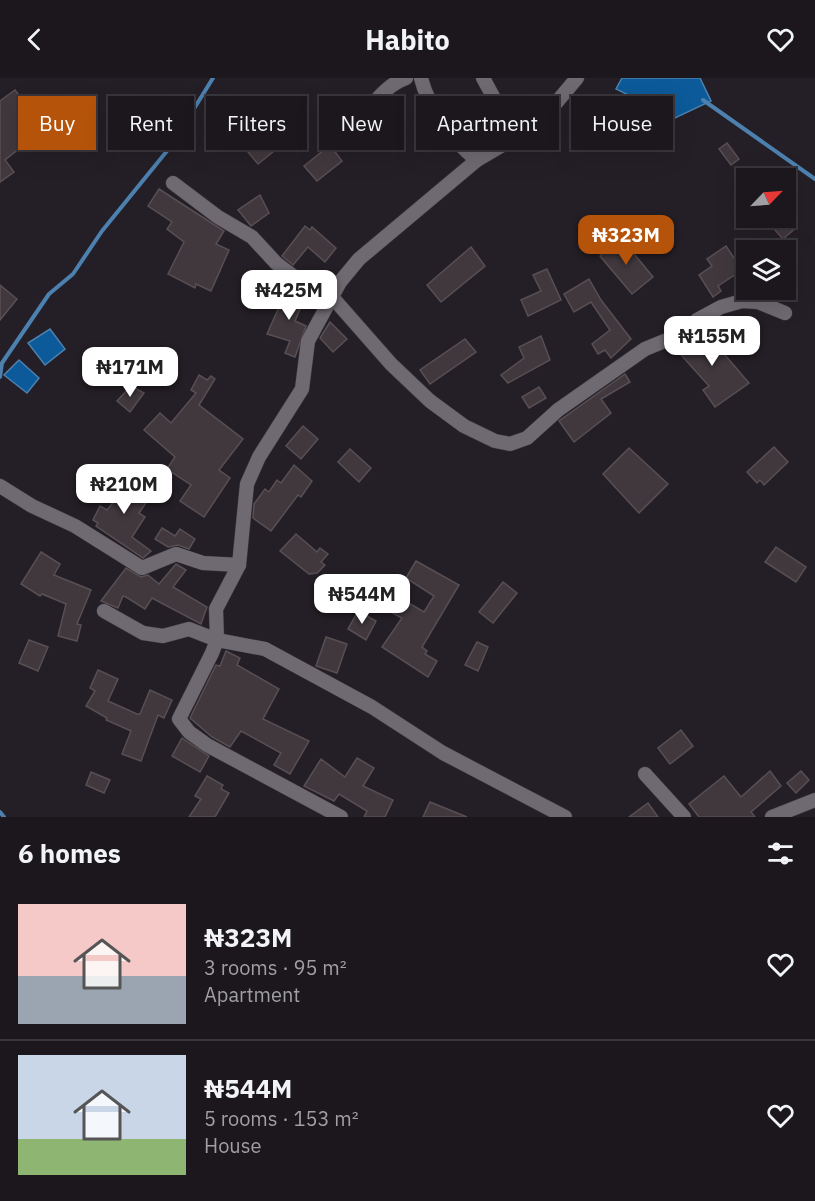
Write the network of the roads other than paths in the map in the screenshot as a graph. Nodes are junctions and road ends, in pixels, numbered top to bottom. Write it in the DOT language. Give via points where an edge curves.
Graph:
graph roads {
  1 [pos="406,78"];
  2 [pos="421,78"];
  3 [pos="483,78"];
  4 [pos="577,78"];
  5 [pos="382,96"];
  6 [pos="492,96"];
  7 [pos="559,99"];
  8 [pos="494,150"];
  9 [pos="477,160"];
  10 [pos="173,183"];
  11 [pos="333,298"];
  12 [pos="785,313"];
  13 [pos="0,486"];
  14 [pos="239,565"];
  15 [pos="104,611"];
  16 [pos="217,640"];
  17 [pos="645,774"];
  18 [pos="815,800"];
  19 [pos="341,817"];
  20 [pos="565,817"];
  21 [pos="684,817"];
  22 [pos="772,817"];
  1 -- 5 [label="street"];
  2 -- 9 [label="street" via="436,113 460,147"];
  3 -- 6 [label="street"];
  4 -- 7 [label="street"];
  8 -- 9 [label="street"];
  9 -- 11 [label="street" via="359,259 340,282"];
  10 -- 11 [label="street" via="252,237 276,263 305,285"];
  11 -- 12 [label="street" via="391,364 430,401 464,426 510,444 527,438 558,410 645,349 684,333 697,320 721,307 758,302"];
  11 -- 14 [label="street" via="308,340 302,389 259,457 247,484"];
  13 -- 14 [label="street" via="142,568 176,554 203,563"];
  14 -- 16 [label="street" via="216,609"];
  15 -- 16 [label="street" via="143,633 163,636 189,629"];
  16 -- 19 [label="street" via="179,719 207,745"];
  16 -- 20 [label="street" via="265,649 372,707 442,753"];
  17 -- 21 [label="street"];
  18 -- 22 [label="street"];
}
